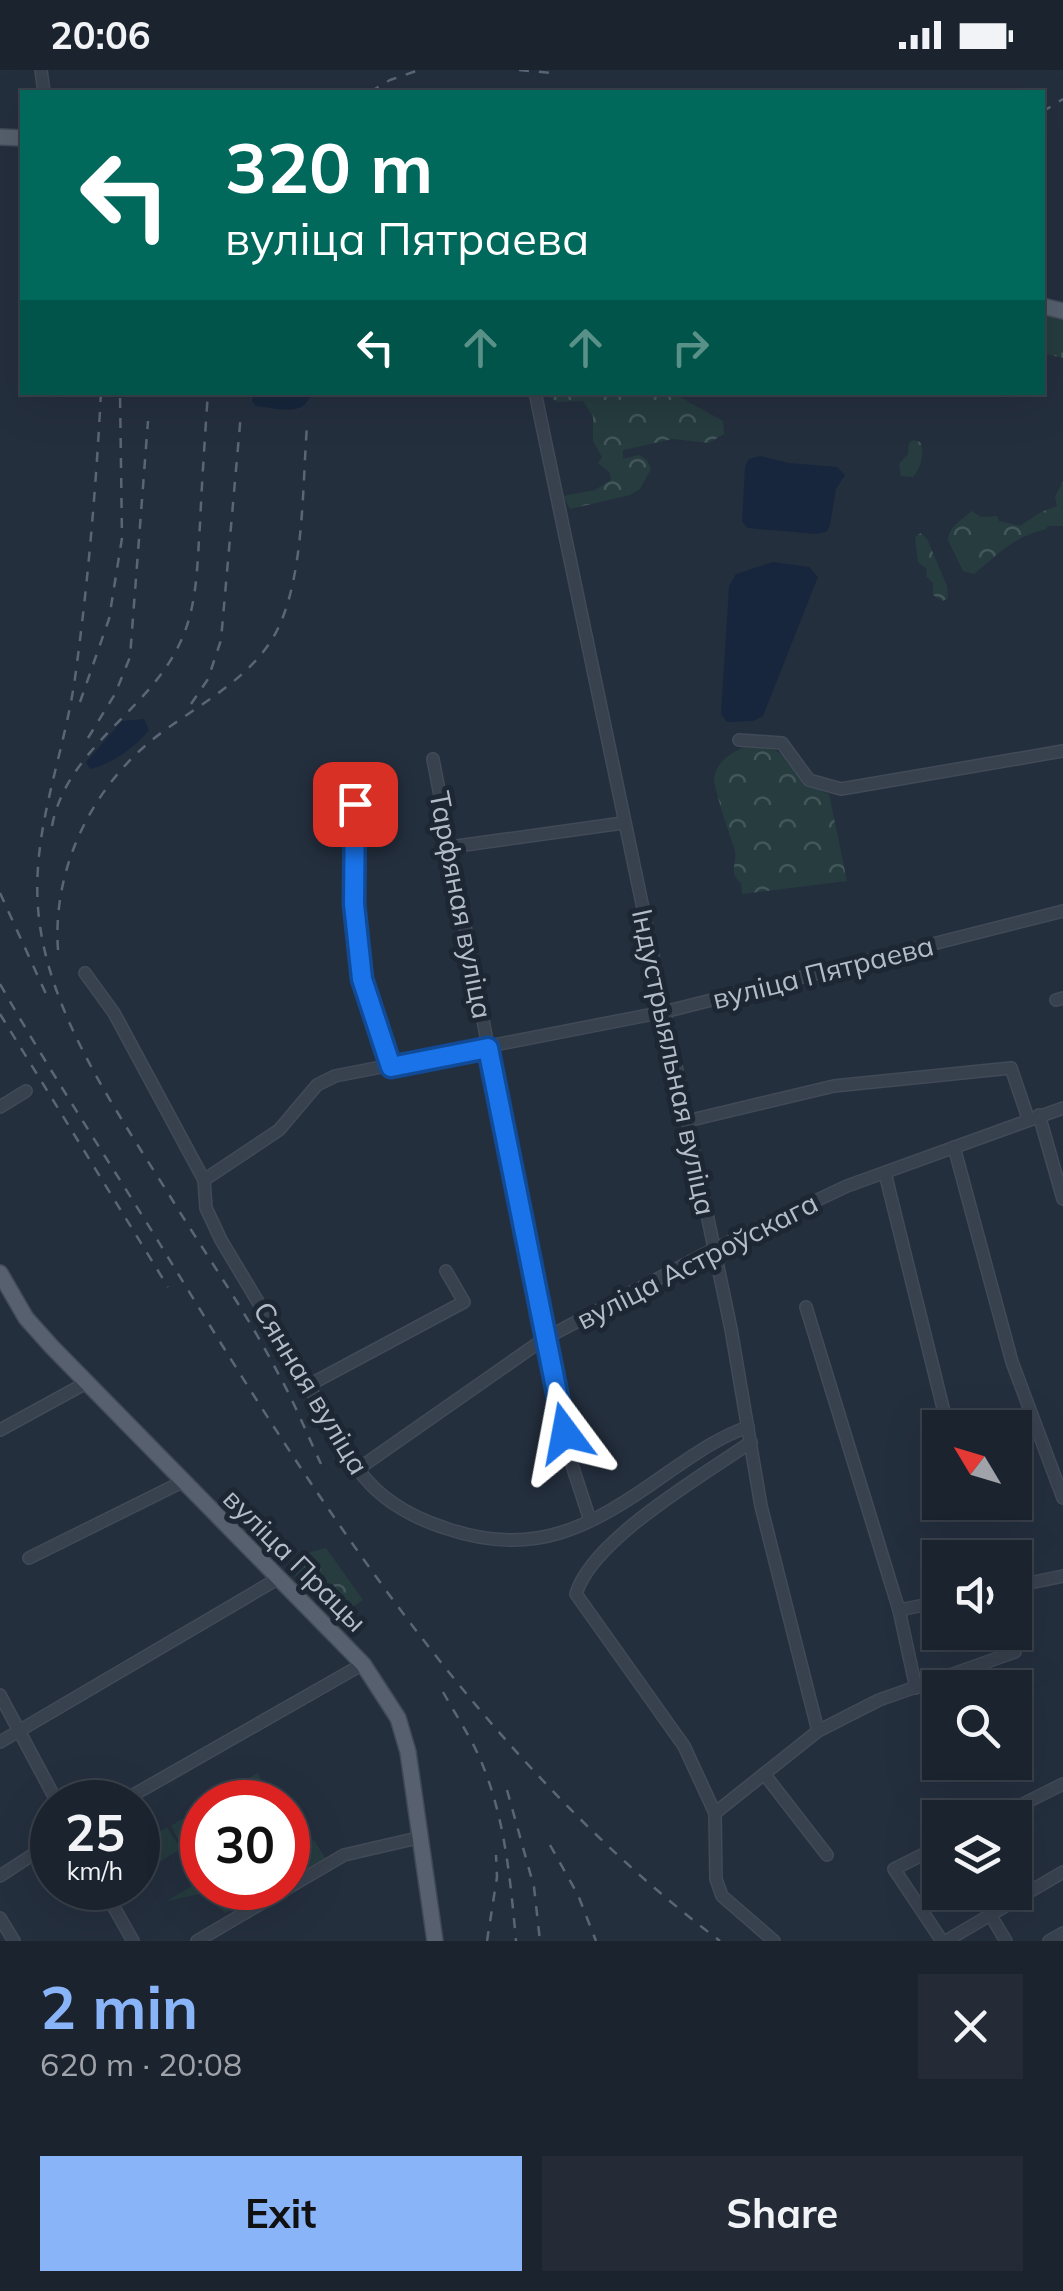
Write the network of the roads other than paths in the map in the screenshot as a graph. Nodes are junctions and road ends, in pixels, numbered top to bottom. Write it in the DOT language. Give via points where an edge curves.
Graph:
graph roads {
  1 [pos="536,395"];
  2 [pos="738,740"];
  3 [pos="1063,751"];
  4 [pos="433,759"];
  5 [pos="356,770"];
  6 [pos="623,823"];
  7 [pos="450,847"];
  8 [pos="1063,910"];
  9 [pos="86,973"];
  10 [pos="664,1012"];
  11 [pos="488,1048"];
  12 [pos="391,1067"];
  13 [pos="26,1091"];
  14 [pos="0,1107"];
  15 [pos="1063,1108"];
  16 [pos="1034,1117"];
  17 [pos="687,1120"];
  18 [pos="954,1147"];
  19 [pos="885,1173"];
  20 [pos="204,1180"];
  21 [pos="1063,1198"];
  22 [pos="714,1249"];
  23 [pos="446,1271"];
  24 [pos="0,1273"];
  25 [pos="806,1306"];
  26 [pos="544,1340"];
  27 [pos="86,1383"];
  28 [pos="309,1385"];
  29 [pos="944,1410"];
  30 [pos="748,1426"];
  31 [pos="0,1430"];
  32 [pos="751,1442"];
  33 [pos="358,1469"];
  34 [pos="182,1482"];
  35 [pos="1063,1498"];
  36 [pos="590,1520"];
  37 [pos="29,1558"];
  38 [pos="1063,1576"];
  39 [pos="279,1578"];
  40 [pos="1032,1582"];
  41 [pos="922,1606"];
  42 [pos="900,1610"];
  43 [pos="1015,1652"];
  44 [pos="363,1664"];
  45 [pos="916,1688"];
  46 [pos="0,1695"];
  47 [pos="20,1730"];
  48 [pos="818,1731"];
  49 [pos="0,1742"];
  50 [pos="765,1776"];
  51 [pos="46,1780"];
  52 [pos="160,1780"];
  53 [pos="1063,1784"];
  54 [pos="1031,1800"];
  55 [pos="715,1813"];
  56 [pos="422,1837"];
  57 [pos="827,1855"];
  58 [pos="922,1855"];
  59 [pos="30,1856"];
  60 [pos="1063,1872"];
  61 [pos="0,1876"];
  62 [pos="115,1910"];
  63 [pos="922,1910"];
  64 [pos="922,1910"];
  65 [pos="991,1916"];
  66 [pos="0,1918"];
  67 [pos="1063,1934"];
  68 [pos="14,1941"];
  69 [pos="133,1941"];
  70 [pos="198,1941"];
  71 [pos="435,1941"];
  72 [pos="774,1941"];
  73 [pos="944,1941"];
  74 [pos="1006,1941"];
  75 [pos="1049,1941"];
  1 -- 6 [label="street, Індустрыяльная вуліца"];
  2 -- 3 [label="street" via="782,743 809,780 841,789"];
  4 -- 7 [label="street, Тарфяная вуліца"];
  5 -- 12 [label="street" via="354,904 362,979"];
  6 -- 7 [label="street"];
  6 -- 10 [label="street, Індустрыяльная вуліца"];
  7 -- 11 [label="street, Тарфяная вуліца"];
  8 -- 10 [label="street, вуліца Пятраева"];
  9 -- 20 [label="street, Сянная вуліца"];
  10 -- 11 [label="street, вуліца Пятраева"];
  10 -- 17 [label="street, Індустрыяльная вуліца"];
  11 -- 12 [label="street, вуліца Пятраева"];
  11 -- 26 [label="street, Тарфяная вуліца"];
  12 -- 20 [label="street, вуліца Пятраева" via="318,1085 278,1130"];
  13 -- 14 [label="street"];
  15 -- 16 [label="street, вуліца Астроўскага"];
  16 -- 17 [label="street" via="1011,1068 834,1086"];
  16 -- 18 [label="street, вуліца Астроўскага"];
  16 -- 21 [label="street"];
  17 -- 22 [label="street, Індустрыяльная вуліца"];
  18 -- 19 [label="street, вуліца Астроўскага"];
  18 -- 35 [label="street" via="1012,1362"];
  19 -- 22 [label="street, вуліца Астроўскага"];
  19 -- 29 [label="street"];
  20 -- 28 [label="street, Сянная вуліца" via="206,1208 220,1240"];
  22 -- 26 [label="street, вуліца Астроўскага"];
  22 -- 30 [label="street, Індустрыяльная вуліца"];
  23 -- 28 [label="street" via="464,1302"];
  24 -- 27 [label="main road, вуліца Працы" via="26,1318"];
  25 -- 42 [label="street"];
  26 -- 33 [label="street, вуліца Астроўскага"];
  26 -- 36 [label="street, Тарфяная вуліца"];
  27 -- 31 [label="street"];
  27 -- 34 [label="main road, вуліца Працы"];
  28 -- 33 [label="street, Сянная вуліца"];
  30 -- 32 [label="street, Індустрыяльная вуліца"];
  30 -- 36 [label="street, Сянная вуліца"];
  32 -- 48 [label="street, Індустрыяльная вуліца"];
  32 -- 55 [label="street" via="602,1551 576,1594 684,1746"];
  33 -- 36 [label="street, Сянная вуліца" via="410,1514 476,1537 530,1542"];
  34 -- 37 [label="street"];
  34 -- 39 [label="main road, вуліца Працы"];
  38 -- 40 [label="street"];
  39 -- 44 [label="main road, вуліца Працы"];
  39 -- 47 [label="street"];
  41 -- 42 [label="street"];
  42 -- 45 [label="street"];
  43 -- 45 [label="street"];
  44 -- 52 [label="street"];
  44 -- 56 [label="main road, вуліца Працы" via="398,1718"];
  45 -- 48 [label="street"];
  46 -- 47 [label="street"];
  47 -- 49 [label="street"];
  47 -- 51 [label="street"];
  48 -- 50 [label="street"];
  50 -- 55 [label="street"];
  50 -- 57 [label="street"];
  53 -- 54 [label="street"];
  55 -- 72 [label="street" via="722,1896"];
  56 -- 70 [label="street" via="344,1855"];
  56 -- 71 [label="main road, вуліца Працы"];
  58 -- 63 [label="street" via="894,1870"];
  59 -- 61 [label="street"];
  60 -- 65 [label="street"];
  62 -- 69 [label="street"];
  64 -- 73 [label="street"];
  65 -- 73 [label="street"];
  65 -- 74 [label="street"];
  66 -- 68 [label="street"];
  67 -- 75 [label="street"];
}
